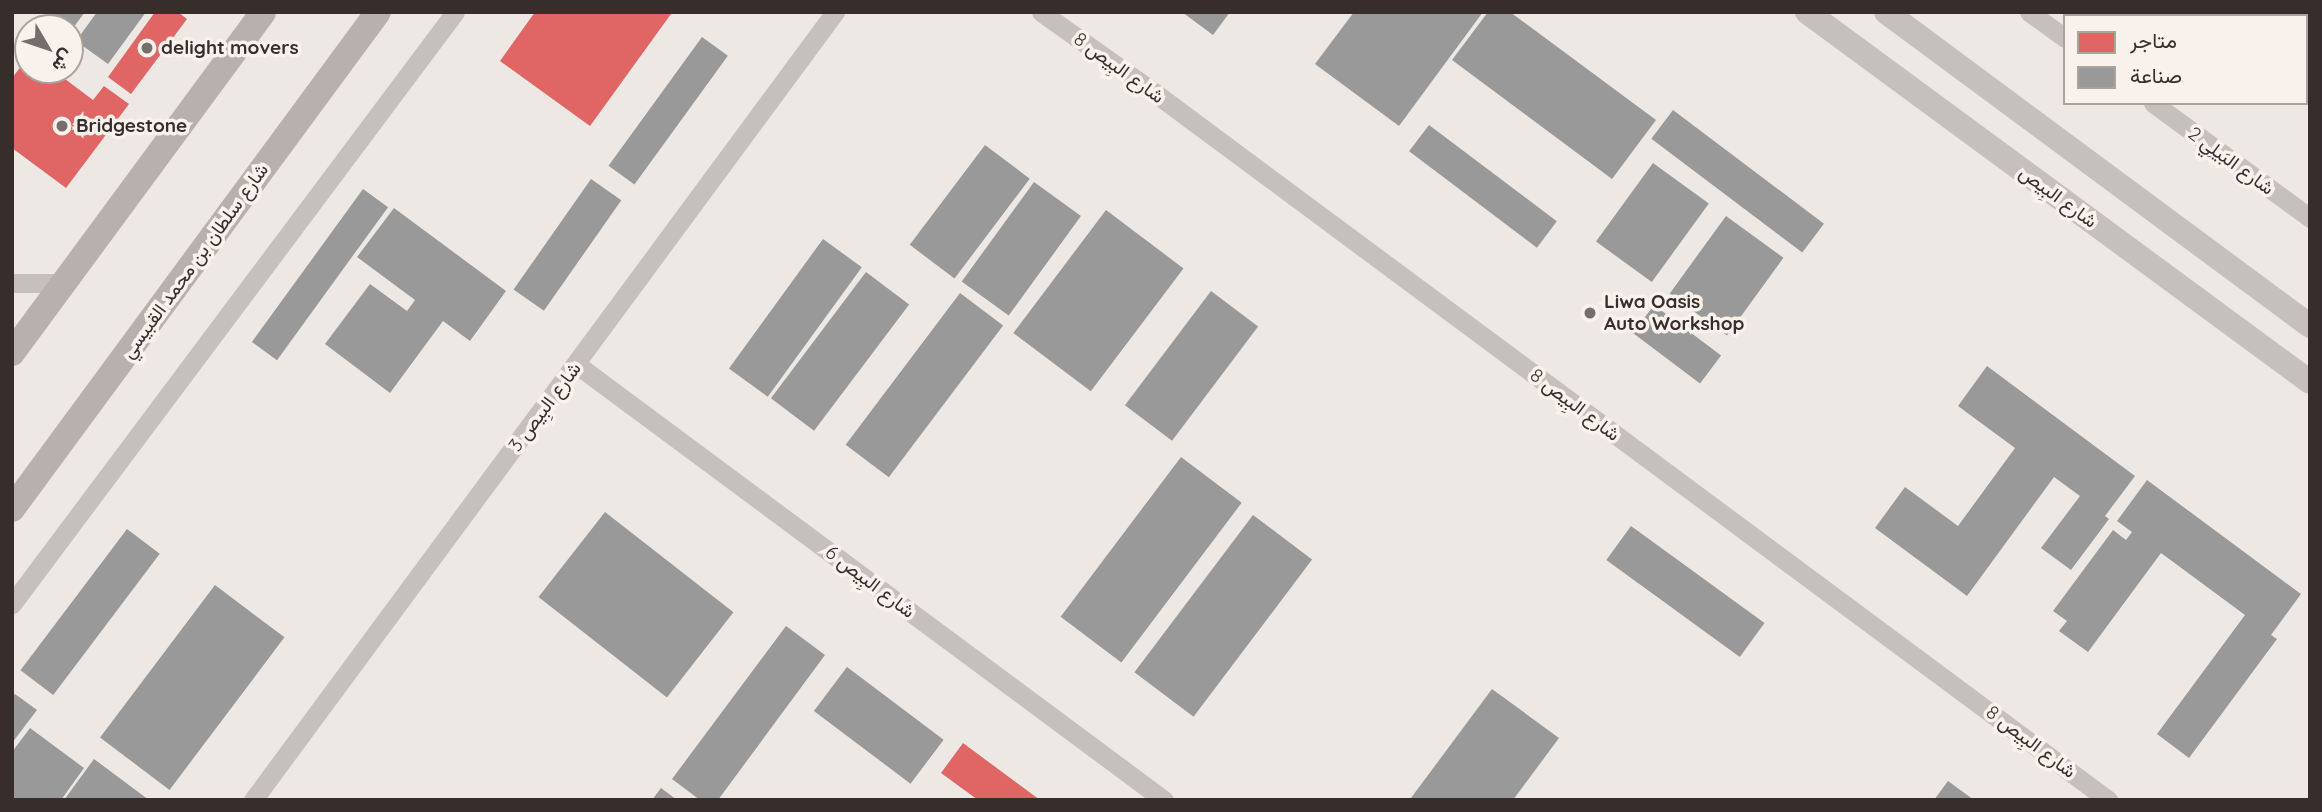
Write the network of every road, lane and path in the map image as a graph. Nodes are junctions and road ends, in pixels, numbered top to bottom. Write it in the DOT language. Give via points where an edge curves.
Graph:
graph roads {
  1 [pos="264,12"];
  2 [pos="378,12"];
  3 [pos="455,12"];
  4 [pos="835,12"];
  5 [pos="1041,12"];
  6 [pos="1807,12"];
  7 [pos="1886,12"];
  8 [pos="2029,12"];
  9 [pos="2063,37"];
  10 [pos="2156,105"];
  11 [pos="2310,218"];
  12 [pos="12,283"];
  13 [pos="64,283"];
  14 [pos="2310,326"];
  15 [pos="14,342"];
  16 [pos="576,364"];
  17 [pos="2310,382"];
  18 [pos="12,509"];
  19 [pos="12,604"];
  20 [pos="253,800"];
  21 [pos="1164,800"];
  22 [pos="2108,800"];
  1 -- 13 [label="main road"];
  2 -- 18 [label="main road, شارع سلطان بن محمد القبيسي"];
  3 -- 19 [label="street"];
  4 -- 16 [label="street, شارع البِيص 3"];
  5 -- 22 [label="street, شارع البِيص 8"];
  6 -- 17 [label="street, شارع البِيص"];
  7 -- 14 [label="street"];
  8 -- 9 [label="street"];
  10 -- 11 [label="street, شارع البَيلِي 2"];
  12 -- 13 [label="street"];
  13 -- 15 [label="main road"];
  16 -- 20 [label="street, شارع البِيص 3"];
  16 -- 21 [label="street, شارع البِيص 6"];
}
